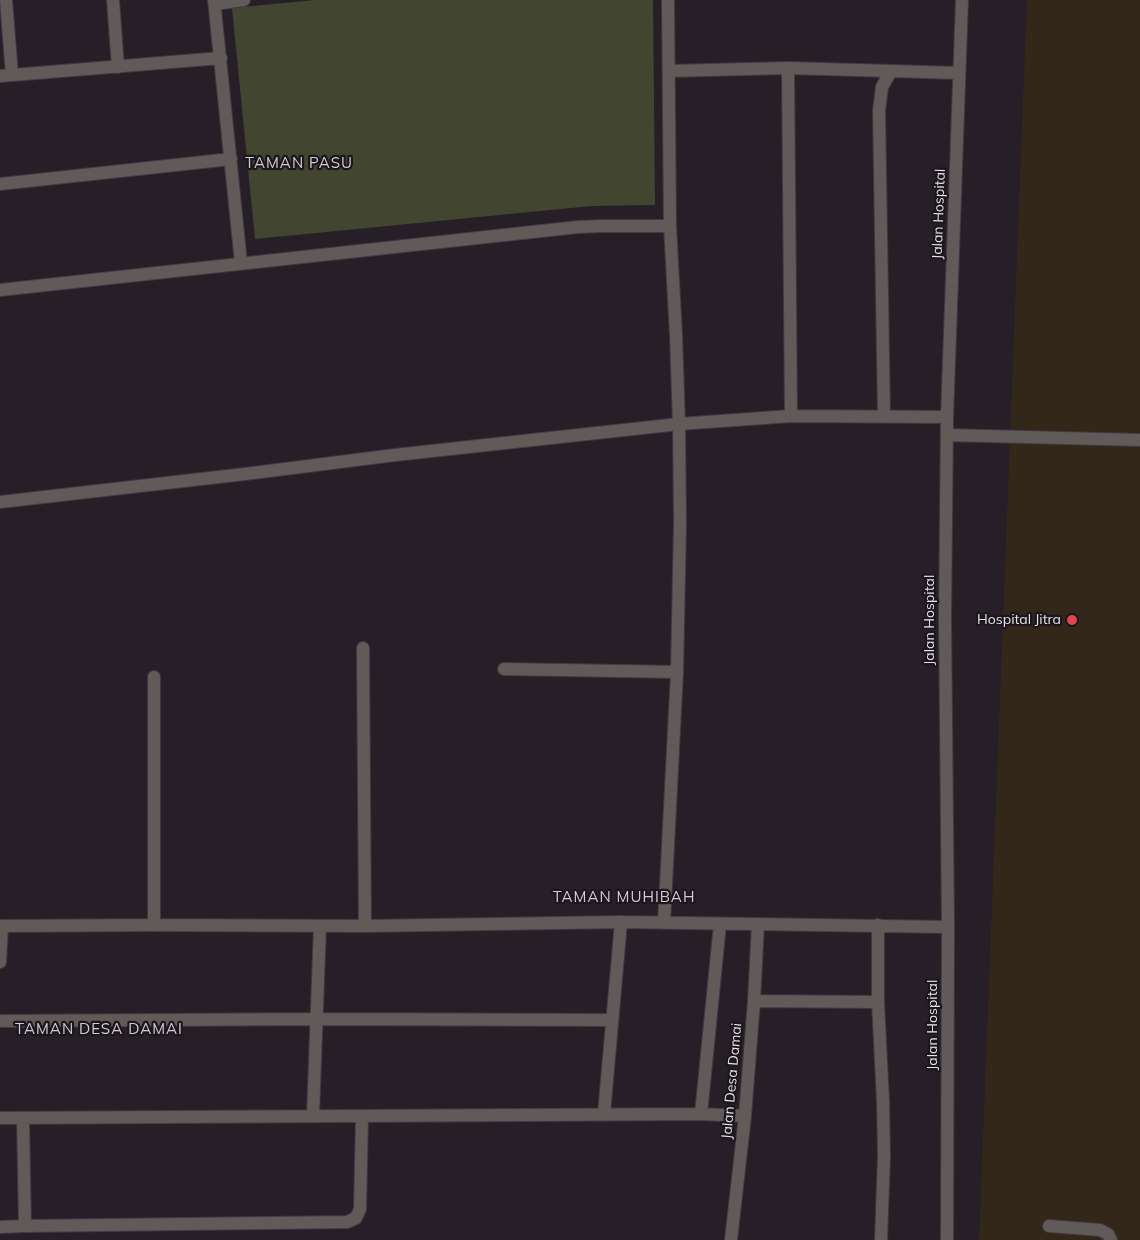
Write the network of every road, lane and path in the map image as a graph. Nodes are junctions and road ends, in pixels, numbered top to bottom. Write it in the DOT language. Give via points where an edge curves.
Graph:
graph roads {
  1 [pos="6,0"];
  2 [pos="113,0"];
  3 [pos="244,0"];
  4 [pos="668,0"];
  5 [pos="962,0"];
  6 [pos="215,2"];
  7 [pos="221,58"];
  8 [pos="118,67"];
  9 [pos="788,68"];
  10 [pos="669,71"];
  11 [pos="891,71"];
  12 [pos="959,73"];
  13 [pos="6,76"];
  14 [pos="231,159"];
  15 [pos="0,184"];
  16 [pos="670,226"];
  17 [pos="241,263"];
  18 [pos="0,290"];
  19 [pos="791,416"];
  20 [pos="884,416"];
  21 [pos="947,417"];
  22 [pos="679,424"];
  23 [pos="947,435"];
  24 [pos="1140,440"];
  25 [pos="0,502"];
  26 [pos="363,648"];
  27 [pos="504,669"];
  28 [pos="676,672"];
  29 [pos="154,677"];
  30 [pos="621,922"];
  31 [pos="664,923"];
  32 [pos="720,924"];
  33 [pos="758,924"];
  34 [pos="154,925"];
  35 [pos="878,925"];
  36 [pos="1,926"];
  37 [pos="320,926"];
  38 [pos="365,926"];
  39 [pos="948,927"];
  40 [pos="0,962"];
  41 [pos="754,1002"];
  42 [pos="878,1002"];
  43 [pos="316,1019"];
  44 [pos="612,1020"];
  45 [pos="0,1022"];
  46 [pos="604,1114"];
  47 [pos="701,1114"];
  48 [pos="313,1116"];
  49 [pos="745,1116"];
  50 [pos="362,1117"];
  51 [pos="0,1118"];
  52 [pos="23,1119"];
  53 [pos="25,1226"];
  54 [pos="1049,1226"];
  55 [pos="0,1227"];
  56 [pos="731,1240"];
  57 [pos="881,1240"];
  58 [pos="947,1240"];
  59 [pos="1111,1240"];
  1 -- 13 [label="street"];
  2 -- 8 [label="street"];
  3 -- 6 [label="street"];
  4 -- 10 [label="street"];
  5 -- 12 [label="street, Jalan Hospital"];
  6 -- 7 [label="street"];
  7 -- 8 [label="street"];
  7 -- 14 [label="street"];
  8 -- 13 [label="street"];
  9 -- 10 [label="street"];
  9 -- 11 [label="street"];
  9 -- 19 [label="street"];
  10 -- 16 [label="street"];
  11 -- 12 [label="street"];
  11 -- 20 [label="street" via="882,87 879,111"];
  12 -- 21 [label="street, Jalan Hospital"];
  14 -- 15 [label="street"];
  14 -- 17 [label="street"];
  16 -- 17 [label="street" via="578,227"];
  16 -- 22 [label="street"];
  17 -- 18 [label="street"];
  19 -- 20 [label="street"];
  19 -- 22 [label="street"];
  20 -- 21 [label="street"];
  21 -- 23 [label="street, Jalan Hospital"];
  22 -- 25 [label="street"];
  22 -- 28 [label="street"];
  23 -- 24 [label="street"];
  23 -- 39 [label="street, Jalan Hospital"];
  26 -- 38 [label="street"];
  27 -- 28 [label="street"];
  28 -- 31 [label="street"];
  29 -- 34 [label="street"];
  30 -- 31 [label="street"];
  30 -- 38 [label="street"];
  30 -- 44 [label="street"];
  31 -- 32 [label="street"];
  32 -- 33 [label="street"];
  32 -- 47 [label="street"];
  33 -- 35 [label="street"];
  33 -- 41 [label="street, Jalan Desa Damai"];
  34 -- 36 [label="street"];
  34 -- 37 [label="street"];
  35 -- 39 [label="street"];
  35 -- 42 [label="street"];
  36 -- 40 [label="street"];
  37 -- 38 [label="street"];
  37 -- 43 [label="street"];
  39 -- 58 [label="street, Jalan Hospital"];
  41 -- 42 [label="street"];
  41 -- 49 [label="street, Jalan Desa Damai"];
  42 -- 57 [label="street" via="884,1110"];
  43 -- 44 [label="street"];
  43 -- 45 [label="street"];
  43 -- 48 [label="street"];
  44 -- 46 [label="street"];
  46 -- 47 [label="street"];
  46 -- 50 [label="street"];
  47 -- 49 [label="street"];
  48 -- 50 [label="street"];
  48 -- 52 [label="street"];
  49 -- 56 [label="street, Jalan Desa Damai"];
  50 -- 53 [label="street" via="360,1209 356,1218 347,1222"];
  51 -- 52 [label="street"];
  52 -- 53 [label="street"];
  53 -- 55 [label="street"];
  54 -- 59 [label="street" via="1100,1230"];
}
